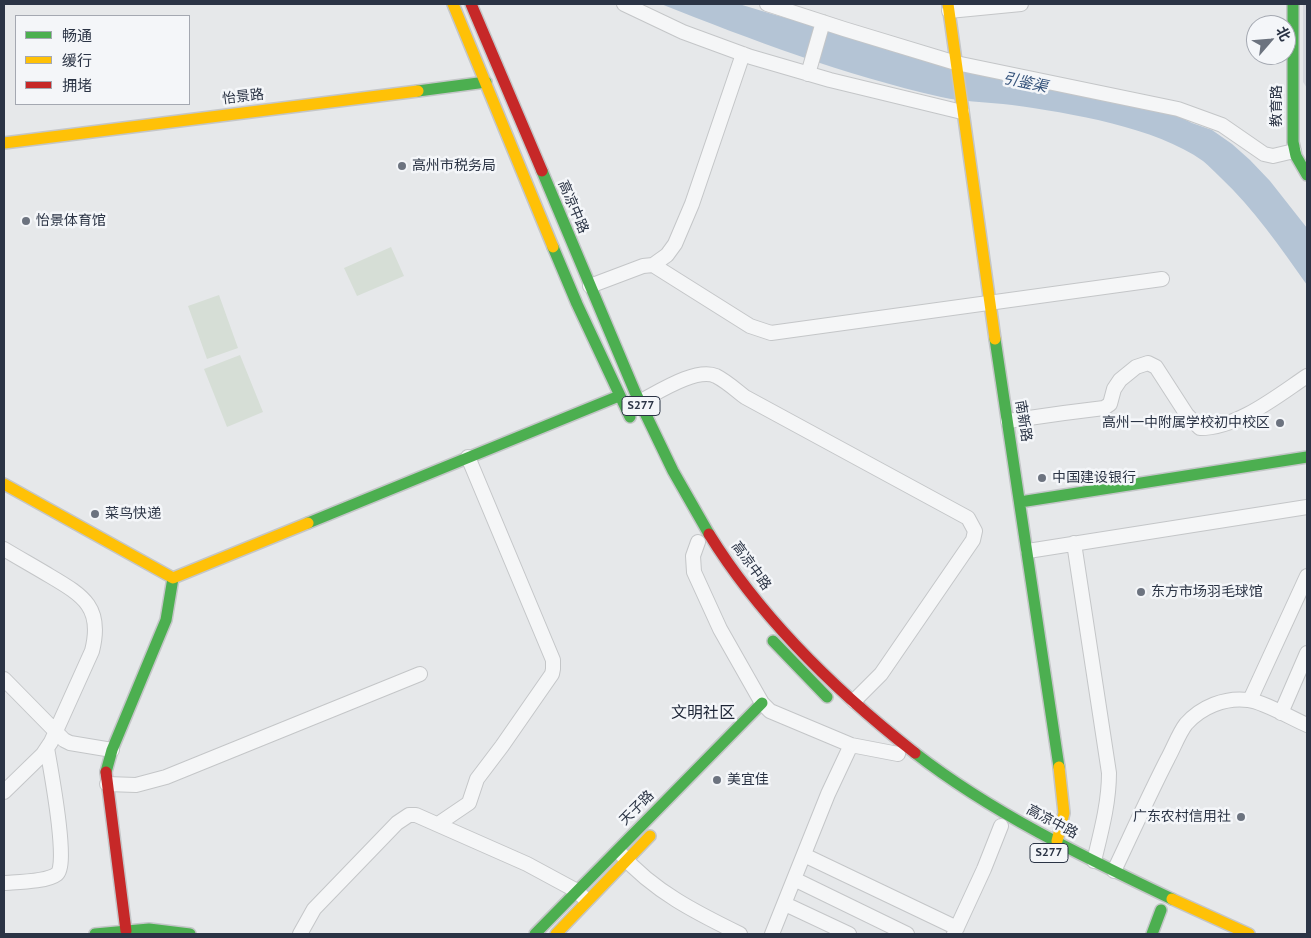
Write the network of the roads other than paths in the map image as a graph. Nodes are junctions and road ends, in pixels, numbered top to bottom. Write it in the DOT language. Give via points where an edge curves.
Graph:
graph roads {
  1 [pos="454,4"];
  2 [pos="471,4"];
  3 [pos="624,4"];
  4 [pos="767,4"];
  5 [pos="1022,4"];
  6 [pos="1293,4"];
  7 [pos="948,7"];
  8 [pos="822,27"];
  9 [pos="743,54"];
  10 [pos="957,67"];
  11 [pos="809,70"];
  12 [pos="486,82"];
  13 [pos="962,109"];
  14 [pos="4,143"];
  15 [pos="1294,151"];
  16 [pos="1307,175"];
  17 [pos="654,265"];
  18 [pos="1162,279"];
  19 [pos="590,286"];
  20 [pos="989,302"];
  21 [pos="1307,376"];
  22 [pos="619,396"];
  23 [pos="639,402"];
  24 [pos="1008,422"];
  25 [pos="636,429"];
  26 [pos="468,457"];
  27 [pos="1307,457"];
  28 [pos="4,484"];
  29 [pos="1020,502"];
  30 [pos="1307,507"];
  31 [pos="690,529"];
  32 [pos="711,535"];
  33 [pos="1074,543"];
  34 [pos="701,548"];
  35 [pos="4,549"];
  36 [pos="1028,551"];
  37 [pos="1307,576"];
  38 [pos="173,578"];
  39 [pos="764,631"];
  40 [pos="1307,653"];
  41 [pos="420,674"];
  42 [pos="4,679"];
  43 [pos="1250,700"];
  44 [pos="854,701"];
  45 [pos="832,702"];
  46 [pos="765,711"];
  47 [pos="1281,713"];
  48 [pos="1307,725"];
  49 [pos="56,733"];
  50 [pos="876,736"];
  51 [pos="851,746"];
  52 [pos="47,748"];
  53 [pos="112,750"];
  54 [pos="898,754"];
  55 [pos="934,781"];
  56 [pos="107,784"];
  57 [pos="4,792"];
  58 [pos="438,824"];
  59 [pos="1000,825"];
  60 [pos="656,830"];
  61 [pos="1057,841"];
  62 [pos="622,855"];
  63 [pos="804,855"];
  64 [pos="1094,861"];
  65 [pos="1114,871"];
  66 [pos="794,879"];
  67 [pos="4,883"];
  68 [pos="577,891"];
  69 [pos="588,901"];
  70 [pos="785,904"];
  71 [pos="1161,910"];
  72 [pos="126,931"];
  73 [pos="956,931"];
  74 [pos="140,932"];
  75 [pos="95,934"];
  76 [pos="190,934"];
  77 [pos="300,934"];
  78 [pos="535,934"];
  79 [pos="556,934"];
  80 [pos="740,934"];
  81 [pos="772,934"];
  82 [pos="849,934"];
  83 [pos="907,934"];
  84 [pos="1152,934"];
  85 [pos="1249,934"];
  1 -- 12 [label="street, S277"];
  2 -- 19 [label="street, 高凉中路 / S277"];
  3 -- 9 [label="street" via="683,32"];
  4 -- 8 [label="street"];
  5 -- 7 [label="street"];
  6 -- 15 [label="street, 教育路"];
  7 -- 10 [label="street, 南新路"];
  8 -- 10 [label="street"];
  8 -- 11 [label="street"];
  9 -- 11 [label="street"];
  9 -- 17 [label="street" via="692,204 672,250"];
  10 -- 13 [label="street, 南新路"];
  10 -- 15 [label="street" via="1178,109 1222,125 1264,154 1273,156"];
  11 -- 13 [label="street"];
  12 -- 14 [label="street, 怡景路"];
  12 -- 22 [label="street, S277" via="577,304"];
  13 -- 20 [label="street, 南新路"];
  15 -- 16 [label="street, 教育路"];
  17 -- 19 [label="street"];
  17 -- 20 [label="street" via="750,326 771,333"];
  18 -- 20 [label="street"];
  19 -- 23 [label="street, 高凉中路 / S277"];
  20 -- 24 [label="street, 南新路"];
  21 -- 24 [label="street" via="1235,420 1200,428 1187,415 1156,367 1148,362 1120,380 1110,404 1104,408"];
  22 -- 25 [label="street, S277"];
  22 -- 26 [label="street"];
  23 -- 32 [label="street, 高凉中路 / S277" via="661,451"];
  23 -- 44 [label="street" via="689,378 700,375 716,377 745,397 968,518 974,531 973,540 881,674"];
  24 -- 29 [label="street, 南新路"];
  26 -- 38 [label="street"];
  26 -- 58 [label="street" via="554,669 477,779 469,803"];
  27 -- 29 [label="street"];
  28 -- 38 [label="street"];
  29 -- 36 [label="street, 南新路"];
  30 -- 33 [label="street"];
  31 -- 34 [label="street"];
  32 -- 34 [label="street"];
  32 -- 44 [label="street, 高凉中路 / S277" via="751,594"];
  33 -- 36 [label="street"];
  33 -- 64 [label="street" via="1109,773 1109,790"];
  34 -- 46 [label="street" via="693,556 694,572 720,629"];
  35 -- 49 [label="street" via="79,594 96,625 92,651"];
  36 -- 61 [label="street, 南新路" via="1065,804 1065,816"];
  37 -- 43 [label="street"];
  38 -- 53 [label="street" via="166,620"];
  39 -- 45 [label="street"];
  40 -- 47 [label="street"];
  41 -- 56 [label="street" via="166,777 136,785"];
  42 -- 49 [label="street"];
  43 -- 47 [label="street"];
  43 -- 65 [label="street" via="1218,703 1185,725"];
  44 -- 61 [label="street, 高凉中路 / S277" via="906,746 965,788"];
  46 -- 51 [label="street"];
  46 -- 62 [label="street, 天子路"];
  47 -- 48 [label="street"];
  49 -- 52 [label="street"];
  49 -- 53 [label="street" via="70,743"];
  50 -- 54 [label="street"];
  51 -- 54 [label="street"];
  51 -- 63 [label="street"];
  52 -- 57 [label="street"];
  52 -- 67 [label="street" via="61,850 60,871 44,879"];
  53 -- 56 [label="street" via="106,771"];
  54 -- 55 [label="street"];
  56 -- 72 [label="street"];
  58 -- 68 [label="street" via="527,864"];
  58 -- 77 [label="street" via="412,814 401,819 314,909"];
  59 -- 73 [label="street"];
  60 -- 62 [label="street, 天子路"];
  61 -- 64 [label="street, 高凉中路 / S277"];
  62 -- 68 [label="street, 天子路"];
  62 -- 69 [label="street, 天子路"];
  62 -- 80 [label="street" via="649,882 684,905"];
  63 -- 66 [label="street"];
  63 -- 73 [label="street"];
  64 -- 65 [label="street, 高凉中路 / S277"];
  65 -- 85 [label="street, 高凉中路 / S277"];
  66 -- 70 [label="street"];
  66 -- 83 [label="street"];
  68 -- 69 [label="street"];
  68 -- 78 [label="street, 天子路"];
  69 -- 79 [label="street, 天子路"];
  70 -- 81 [label="street"];
  70 -- 82 [label="street"];
  71 -- 84 [label="street"];
  72 -- 74 [label="street"];
  72 -- 75 [label="street"];
  74 -- 76 [label="street" via="166,930"];
}
